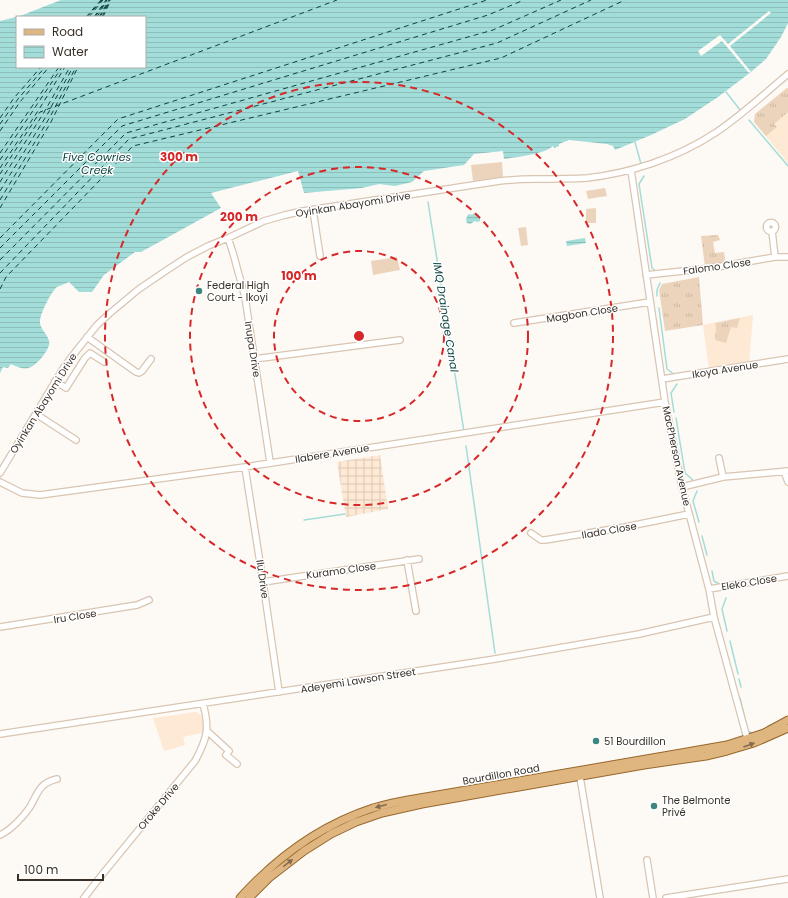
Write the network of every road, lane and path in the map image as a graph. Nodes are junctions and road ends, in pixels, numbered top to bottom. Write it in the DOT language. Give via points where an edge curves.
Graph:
graph roads {
  1 [pos="788,74"];
  2 [pos="630,170"];
  3 [pos="313,210"];
  4 [pos="772,231"];
  5 [pos="228,238"];
  6 [pos="320,256"];
  7 [pos="775,257"];
  8 [pos="788,257"];
  9 [pos="646,275"];
  10 [pos="650,302"];
  11 [pos="514,323"];
  12 [pos="87,337"];
  13 [pos="400,340"];
  14 [pos="151,359"];
  15 [pos="254,359"];
  16 [pos="788,359"];
  17 [pos="104,362"];
  18 [pos="662,379"];
  19 [pos="55,381"];
  20 [pos="665,402"];
  21 [pos="36,414"];
  22 [pos="76,440"];
  23 [pos="719,458"];
  24 [pos="270,462"];
  25 [pos="245,467"];
  26 [pos="786,471"];
  27 [pos="0,473"];
  28 [pos="723,477"];
  29 [pos="0,482"];
  30 [pos="788,482"];
  31 [pos="682,487"];
  32 [pos="689,514"];
  33 [pos="531,533"];
  34 [pos="419,559"];
  35 [pos="407,560"];
  36 [pos="788,576"];
  37 [pos="263,582"];
  38 [pos="709,589"];
  39 [pos="149,600"];
  40 [pos="416,611"];
  41 [pos="714,618"];
  42 [pos="0,627"];
  43 [pos="279,692"];
  44 [pos="203,704"];
  45 [pos="788,720"];
  46 [pos="788,728"];
  47 [pos="207,731"];
  48 [pos="0,734"];
  49 [pos="747,738"];
  50 [pos="237,764"];
  51 [pos="580,777"];
  52 [pos="57,779"];
  53 [pos="0,835"];
  54 [pos="647,860"];
  55 [pos="788,879"];
  56 [pos="84,898"];
  57 [pos="240,898"];
  58 [pos="249,898"];
  59 [pos="600,898"];
  60 [pos="653,898"];
  61 [pos="666,898"];
  1 -- 2 [label="street, Oyinkan Abayomi Drive" via="715,133 678,153"];
  2 -- 3 [label="street, Oyinkan Abayomi Drive" via="586,178 493,182"];
  2 -- 9 [label="street, MacPherson Avenue"];
  3 -- 5 [label="street, Oyinkan Abayomi Drive" via="264,221"];
  3 -- 6 [label="street"];
  4 -- 7 [label="street"];
  5 -- 12 [label="street, Oyinkan Abayomi Drive" via="187,257 139,289 97,325"];
  5 -- 15 [label="street, Inupa Drive" via="245,297"];
  7 -- 8 [label="street, Falomo Close"];
  7 -- 9 [label="street, Falomo Close" via="711,268"];
  9 -- 10 [label="street, MacPherson Avenue"];
  10 -- 11 [label="street, Magbon Close"];
  10 -- 18 [label="street, MacPherson Avenue"];
  12 -- 14 [label="street" via="136,372 142,371"];
  12 -- 19 [label="street, Oyinkan Abayomi Drive"];
  13 -- 15 [label="street"];
  15 -- 24 [label="street, Inupa Drive"];
  16 -- 18 [label="street, Ikoya Avenue"];
  17 -- 19 [label="street" via="90,353 66,388"];
  18 -- 20 [label="street, MacPherson Avenue"];
  19 -- 21 [label="street, Oyinkan Abayomi Drive"];
  20 -- 24 [label="street, Ilabere Avenue"];
  20 -- 31 [label="street, MacPherson Avenue"];
  21 -- 22 [label="street"];
  21 -- 27 [label="street, Oyinkan Abayomi Drive"];
  23 -- 28 [label="street"];
  24 -- 25 [label="street, Ilabere Avenue"];
  25 -- 29 [label="street, Ilabere Avenue" via="40,495 22,493"];
  25 -- 37 [label="street, Ilu Drive"];
  26 -- 28 [label="street"];
  26 -- 30 [label="street"];
  28 -- 31 [label="street"];
  31 -- 32 [label="street, MacPherson Avenue"];
  32 -- 33 [label="street, Ilado Close" via="625,528 545,540 538,539"];
  32 -- 38 [label="street, MacPherson Avenue"];
  34 -- 35 [label="street, Kuramo Close"];
  35 -- 37 [label="street, Kuramo Close"];
  35 -- 40 [label="street"];
  36 -- 38 [label="street, Eleko Close"];
  37 -- 43 [label="street, Ilu Drive"];
  38 -- 41 [label="street, MacPherson Avenue"];
  39 -- 42 [label="street, Iru Close" via="137,606"];
  41 -- 43 [label="street, Adeyemi Lawson Street" via="640,634 489,660"];
  41 -- 49 [label="street, MacPherson Avenue"];
  43 -- 44 [label="street, Adeyemi Lawson Street"];
  44 -- 47 [label="street, Oroke Drive"];
  44 -- 48 [label="street, Adeyemi Lawson Street"];
  45 -- 49 [label="main road, Bourdillon Road" via="764,733"];
  51 -- 46 [label="main road, Bourdillon Road, one-way" via="706,756 754,743"];
  47 -- 50 [label="street" via="229,751 226,755"];
  47 -- 56 [label="street, Oroke Drive" via="205,742 195,761"];
  49 -- 57 [label="main road, Bourdillon Road, one-way" via="711,748 408,800 361,812 320,832 298,847"];
  58 -- 51 [label="main road, Bourdillon Road, one-way" via="269,878 304,851 331,834 370,817 395,809"];
  51 -- 59 [label="street"];
  52 -- 53 [label="street" via="43,785 19,820"];
  54 -- 60 [label="street"];
  55 -- 61 [label="street"];
}
